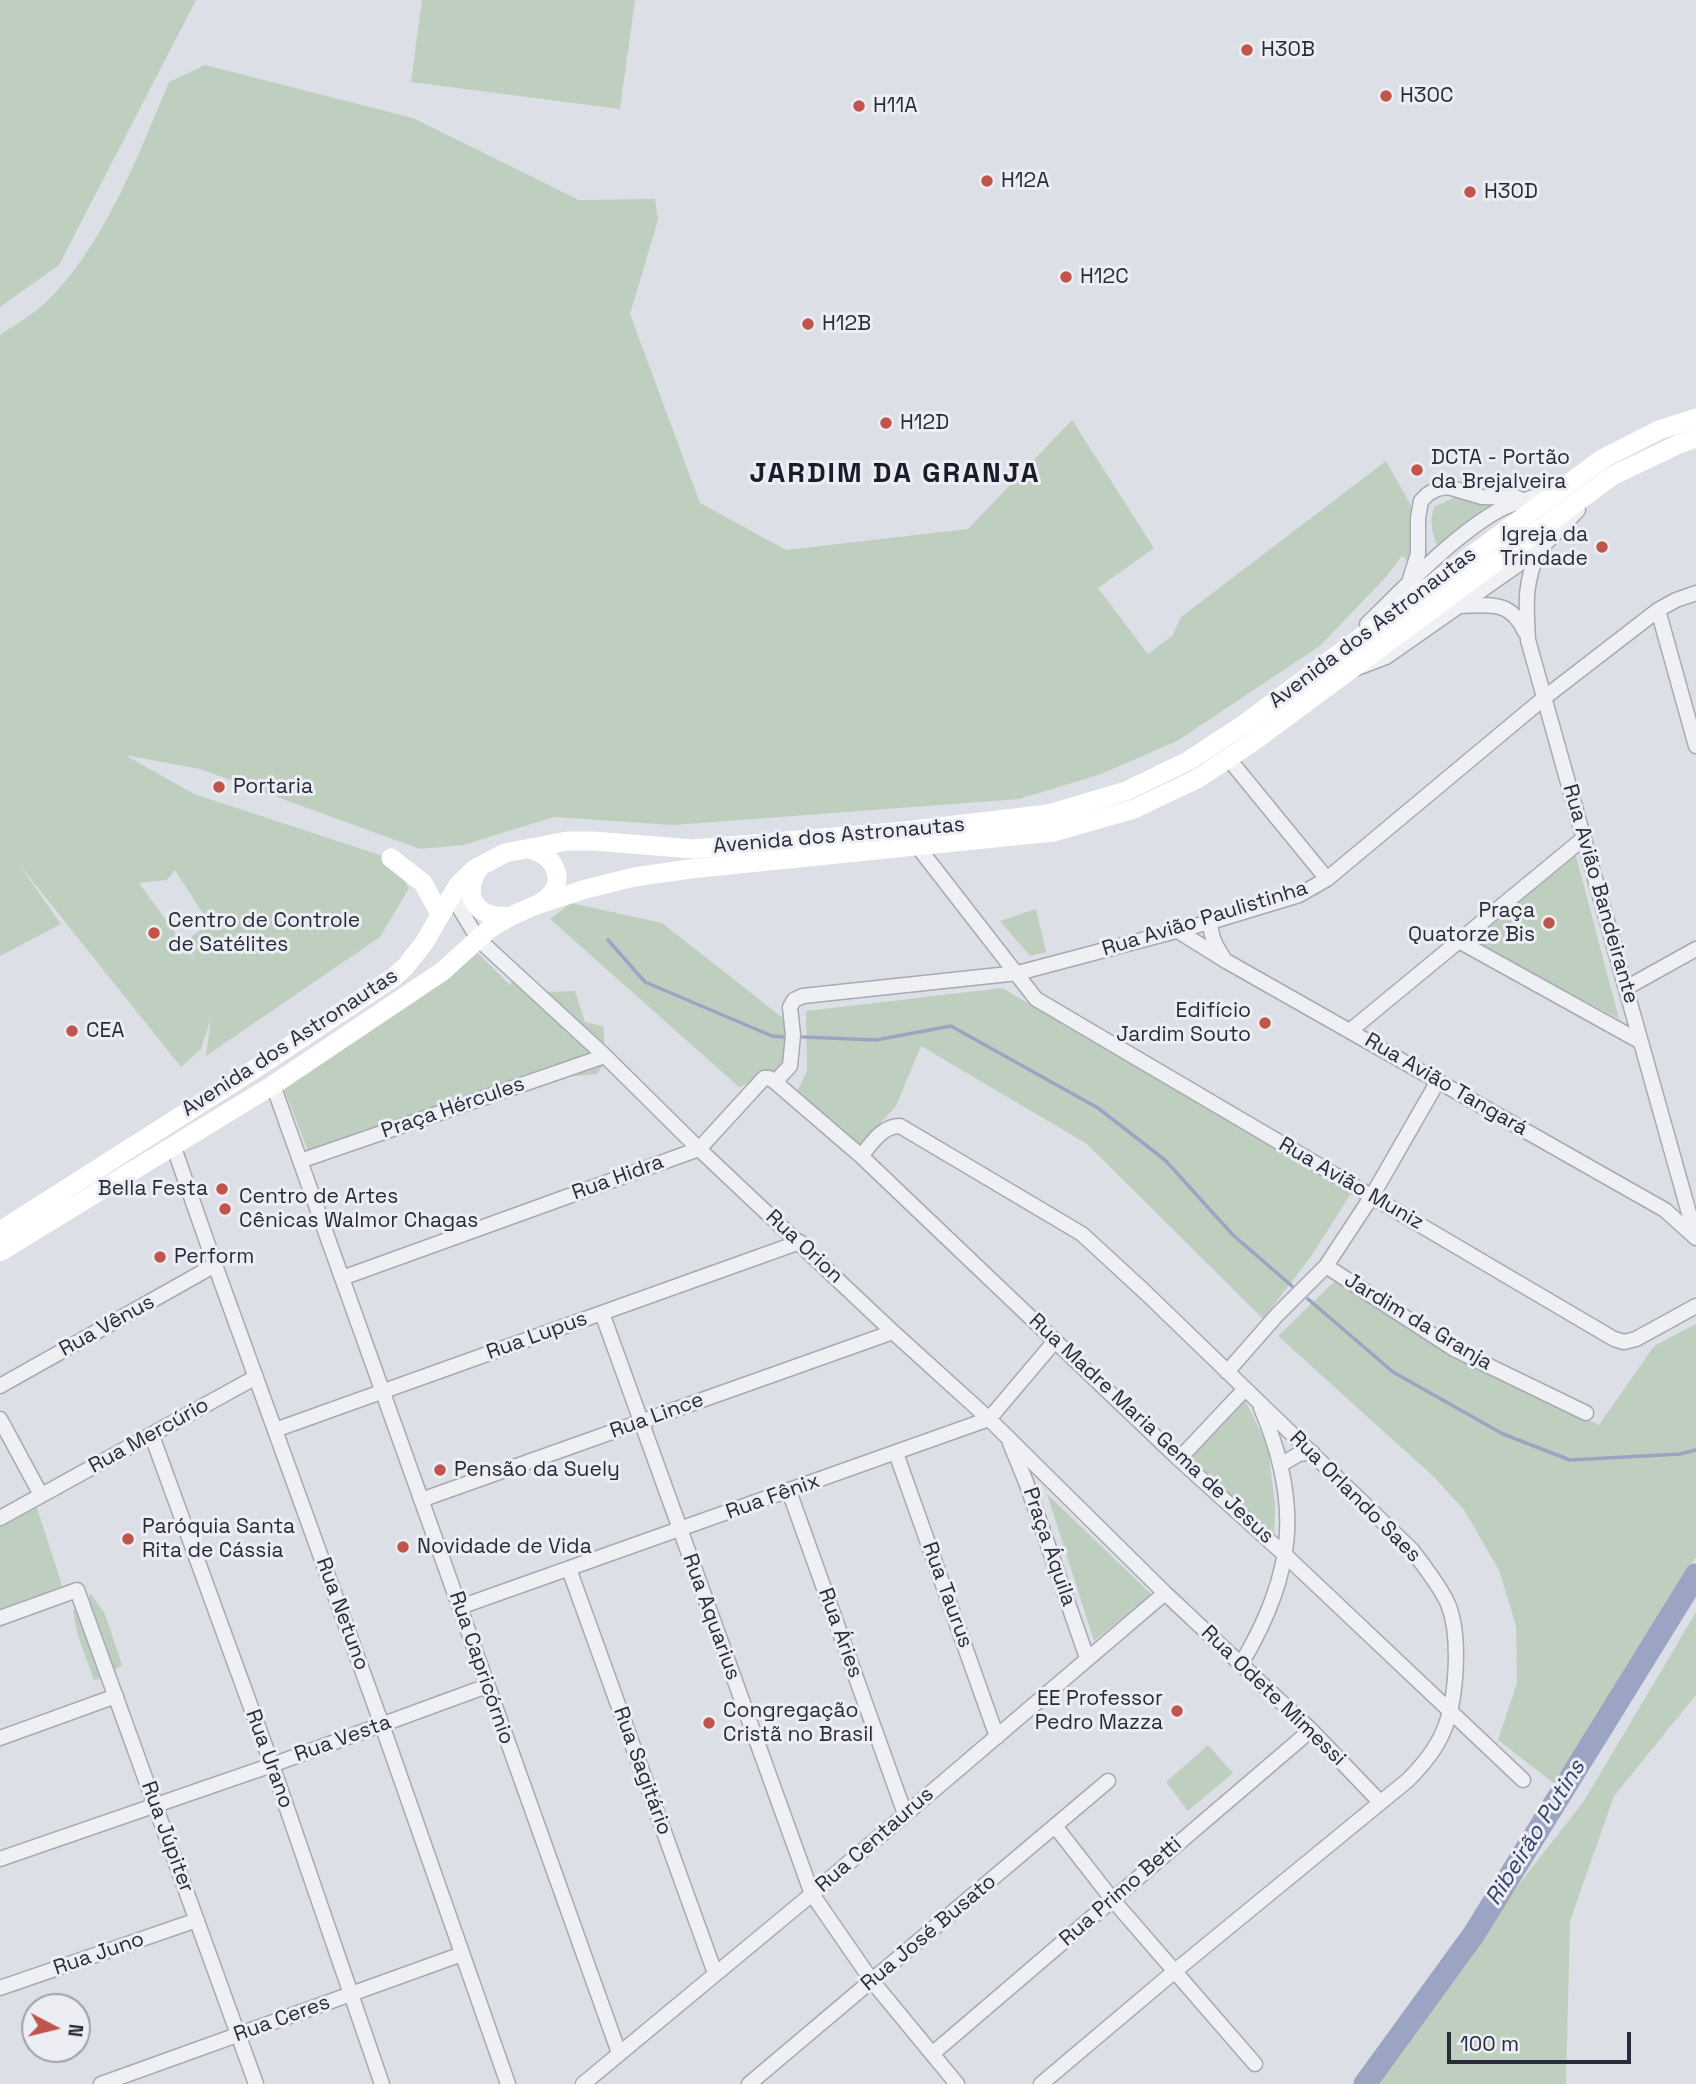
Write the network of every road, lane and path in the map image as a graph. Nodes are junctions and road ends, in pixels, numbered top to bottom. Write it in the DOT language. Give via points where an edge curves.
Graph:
graph roads {
  1 [pos="1696,418"];
  2 [pos="1690,443"];
  3 [pos="1539,500"];
  4 [pos="1553,526"];
  5 [pos="1539,550"];
  6 [pos="1696,593"];
  7 [pos="1420,605"];
  8 [pos="1459,606"];
  9 [pos="1658,610"];
  10 [pos="1528,640"];
  11 [pos="1544,698"];
  12 [pos="1696,746"];
  13 [pos="1228,758"];
  14 [pos="1584,838"];
  15 [pos="918,847"];
  16 [pos="529,849"];
  17 [pos="391,858"];
  18 [pos="484,863"];
  19 [pos="1328,879"];
  20 [pos="454,893"];
  21 [pos="536,905"];
  22 [pos="440,914"];
  23 [pos="511,916"];
  24 [pos="1210,922"];
  25 [pos="1178,931"];
  26 [pos="478,939"];
  27 [pos="1458,940"];
  28 [pos="1696,949"];
  29 [pos="1226,961"];
  30 [pos="1018,973"];
  31 [pos="1626,988"];
  32 [pos="1351,1030"];
  33 [pos="1641,1042"];
  34 [pos="605,1056"];
  35 [pos="1438,1081"];
  36 [pos="775,1082"];
  37 [pos="273,1085"];
  38 [pos="173,1145"];
  39 [pos="699,1149"];
  40 [pos="861,1156"];
  41 [pos="300,1161"];
  42 [pos="1684,1195"];
  43 [pos="1372,1196"];
  44 [pos="1665,1210"];
  45 [pos="0,1231"];
  46 [pos="1696,1238"];
  47 [pos="800,1242"];
  48 [pos="0,1252"];
  49 [pos="215,1265"];
  50 [pos="1326,1266"];
  51 [pos="342,1278"];
  52 [pos="1696,1306"];
  53 [pos="602,1312"];
  54 [pos="893,1332"];
  55 [pos="1055,1341"];
  56 [pos="1227,1371"];
  57 [pos="256,1377"];
  58 [pos="0,1387"];
  59 [pos="1245,1389"];
  60 [pos="383,1391"];
  61 [pos="1259,1403"];
  62 [pos="1586,1413"];
  63 [pos="0,1419"];
  64 [pos="989,1419"];
  65 [pos="641,1423"];
  66 [pos="275,1430"];
  67 [pos="152,1436"];
  68 [pos="1007,1437"];
  69 [pos="1312,1452"];
  70 [pos="896,1453"];
  71 [pos="1179,1459"];
  72 [pos="1282,1464"];
  73 [pos="1046,1474"];
  74 [pos="1026,1482"];
  75 [pos="789,1491"];
  76 [pos="41,1495"];
  77 [pos="421,1500"];
  78 [pos="0,1518"];
  79 [pos="679,1530"];
  80 [pos="1285,1555"];
  81 [pos="569,1569"];
  82 [pos="1165,1593"];
  83 [pos="460,1607"];
  84 [pos="0,1618"];
  85 [pos="1087,1658"];
  86 [pos="1241,1664"];
  87 [pos="487,1686"];
  88 [pos="116,1696"];
  89 [pos="1450,1710"];
  90 [pos="382,1725"];
  91 [pos="1311,1730"];
  92 [pos="997,1737"];
  93 [pos="0,1738"];
  94 [pos="272,1765"];
  95 [pos="1523,1780"];
  96 [pos="1108,1781"];
  97 [pos="1380,1801"];
  98 [pos="155,1806"];
  99 [pos="905,1814"];
  100 [pos="1055,1826"];
  101 [pos="0,1859"];
  102 [pos="812,1894"];
  103 [pos="1112,1899"];
  104 [pos="197,1920"];
  105 [pos="462,1954"];
  106 [pos="1175,1971"];
  107 [pos="715,1973"];
  108 [pos="872,1981"];
  109 [pos="0,1988"];
  110 [pos="350,1994"];
  111 [pos="238,2034"];
  112 [pos="620,2053"];
  113 [pos="932,2054"];
  114 [pos="1255,2064"];
  115 [pos="101,2084"];
  116 [pos="256,2084"];
  117 [pos="382,2084"];
  118 [pos="508,2084"];
  119 [pos="583,2084"];
  120 [pos="750,2084"];
  121 [pos="957,2084"];
  122 [pos="1041,2084"];
  1 -- 3 [label="main road, Avenida dos Astronautas" via="1602,458"];
  2 -- 4 [label="main road, Avenida dos Astronautas" via="1612,475"];
  3 -- 4 [label="street"];
  3 -- 7 [label="main road, Avenida dos Astronautas"];
  3 -- 7 [label="street" via="1482,497 1448,487 1428,494 1421,501 1418,518 1415,569"];
  4 -- 5 [label="street"];
  4 -- 7 [label="main road, Avenida dos Astronautas"];
  5 -- 8 [label="street"];
  5 -- 10 [label="street, Rua Avião Bandeirante" via="1528,573"];
  6 -- 9 [label="street, Rua Avião Paulistinha"];
  7 -- 8 [label="street"];
  7 -- 13 [label="main road, Avenida dos Astronautas" via="1349,670"];
  7 -- 16 [label="main road, Avenida dos Astronautas" via="1332,658 1188,761 1126,790 1048,814 692,849 593,841"];
  8 -- 10 [label="street" via="1490,605 1511,611"];
  9 -- 11 [label="street, Rua Avião Paulistinha"];
  9 -- 12 [label="street"];
  10 -- 11 [label="street, Rua Avião Bandeirante"];
  11 -- 14 [label="street, Rua Avião Bandeirante"];
  11 -- 19 [label="street, Rua Avião Paulistinha"];
  13 -- 15 [label="main road, Avenida dos Astronautas" via="1197,779 1134,809 1053,832"];
  13 -- 19 [label="street"];
  14 -- 27 [label="street"];
  14 -- 31 [label="street, Rua Avião Bandeirante"];
  15 -- 21 [label="main road, Avenida dos Astronautas" via="634,877"];
  15 -- 30 [label="street, Rua Avião Muniz"];
  16 -- 18 [label="main road, Avenida dos Astronautas"];
  16 -- 21 [label="main road" via="547,857 557,875 555,890"];
  17 -- 22 [label="main road" via="423,883"];
  18 -- 20 [label="main road, Avenida dos Astronautas"];
  18 -- 23 [label="main road" via="473,878 471,897 491,916"];
  19 -- 24 [label="street, Rua Avião Paulistinha" via="1300,895"];
  20 -- 22 [label="main road, Avenida dos Astronautas"];
  20 -- 26 [label="street, Rua Orion"];
  21 -- 23 [label="main road, Avenida dos Astronautas"];
  22 -- 45 [label="main road, Avenida dos Astronautas" via="415,955 394,977"];
  23 -- 26 [label="main road, Avenida dos Astronautas"];
  24 -- 25 [label="street, Rua Avião Paulistinha"];
  24 -- 29 [label="street" via="1214,944"];
  25 -- 29 [label="street, Rua Avião Tangará"];
  25 -- 30 [label="street, Rua Avião Paulistinha"];
  26 -- 34 [label="street, Rua Orion"];
  26 -- 37 [label="main road, Avenida dos Astronautas" via="443,971"];
  27 -- 32 [label="street"];
  27 -- 33 [label="street"];
  28 -- 31 [label="street"];
  29 -- 32 [label="street, Rua Avião Tangará"];
  30 -- 36 [label="street, Rua Avião Paulistinha" via="794,1000 790,1007 790,1066"];
  30 -- 43 [label="street, Rua Avião Muniz" via="1036,999"];
  31 -- 33 [label="street, Rua Avião Bandeirante"];
  32 -- 35 [label="street, Rua Avião Tangará"];
  33 -- 42 [label="street, Rua Avião Bandeirante"];
  34 -- 39 [label="street, Rua Orion"];
  34 -- 41 [label="street, Praça Hércules"];
  35 -- 43 [label="street"];
  35 -- 44 [label="street, Rua Avião Tangará"];
  36 -- 39 [label="street, Rua Hidra" via="764,1078"];
  36 -- 40 [label="street, Rua Madre Maria Gema de Jesus"];
  37 -- 38 [label="main road, Avenida dos Astronautas"];
  37 -- 41 [label="street, Rua Capricórnio"];
  38 -- 48 [label="main road, Avenida dos Astronautas"];
  38 -- 49 [label="street, Rua Netuno"];
  39 -- 47 [label="street, Rua Orion"];
  39 -- 51 [label="street, Rua Hidra"];
  40 -- 55 [label="street, Rua Madre Maria Gema de Jesus"];
  40 -- 56 [label="street, Rua Orlando Saes" via="891,1126 922,1137 1082,1234"];
  41 -- 51 [label="street, Rua Capricórnio"];
  42 -- 44 [label="street"];
  42 -- 46 [label="street, Rua Avião Bandeirante"];
  43 -- 50 [label="street"];
  43 -- 52 [label="street, Rua Avião Muniz" via="1614,1339 1636,1339"];
  44 -- 46 [label="street, Rua Avião Tangará"];
  47 -- 53 [label="street, Rua Lupus"];
  47 -- 54 [label="street, Rua Orion"];
  49 -- 57 [label="street, Rua Netuno"];
  49 -- 58 [label="street, Rua Vênus"];
  50 -- 56 [label="street"];
  50 -- 62 [label="street, Jardim da Granja" via="1454,1349"];
  51 -- 60 [label="street, Rua Capricórnio"];
  53 -- 60 [label="street, Rua Lupus"];
  53 -- 65 [label="street, Rua Aquarius"];
  54 -- 64 [label="street, Rua Orion"];
  54 -- 65 [label="street, Rua Lince"];
  55 -- 64 [label="street, Rua Fênix"];
  55 -- 71 [label="street, Rua Madre Maria Gema de Jesus"];
  56 -- 59 [label="street, Rua Orlando Saes"];
  57 -- 66 [label="street, Rua Netuno"];
  57 -- 67 [label="street, Rua Mercúrio"];
  59 -- 61 [label="street, Rua Orlando Saes"];
  59 -- 71 [label="street"];
  60 -- 66 [label="street, Rua Lupus"];
  60 -- 77 [label="street, Rua Capricórnio"];
  61 -- 69 [label="street, Rua Orlando Saes"];
  61 -- 72 [label="street"];
  63 -- 76 [label="street"];
  64 -- 68 [label="street, Rua Orion"];
  64 -- 70 [label="street, Rua Fênix"];
  65 -- 77 [label="street, Rua Lince"];
  65 -- 79 [label="street, Rua Aquarius"];
  66 -- 90 [label="street, Rua Netuno"];
  67 -- 76 [label="street, Rua Mercúrio"];
  67 -- 94 [label="street, Rua Urano"];
  68 -- 73 [label="street, Rua Orion"];
  68 -- 74 [label="street, Praça Áquila"];
  69 -- 72 [label="street"];
  69 -- 89 [label="street, Rua Orlando Saes" via="1412,1550 1449,1606 1455,1629"];
  70 -- 75 [label="street, Rua Fênix"];
  70 -- 92 [label="street, Rua Taurus"];
  71 -- 80 [label="street, Rua Madre Maria Gema de Jesus"];
  72 -- 80 [label="street" via="1288,1518"];
  73 -- 74 [label="street"];
  73 -- 82 [label="street, Rua Orion"];
  74 -- 85 [label="street, Praça Áquila"];
  75 -- 79 [label="street, Rua Fênix"];
  75 -- 99 [label="street, Rua Áries"];
  76 -- 78 [label="street, Rua Mercúrio"];
  77 -- 83 [label="street, Rua Capricórnio"];
  79 -- 81 [label="street, Rua Fênix"];
  79 -- 102 [label="street, Rua Aquarius"];
  80 -- 86 [label="street" via="1275,1596"];
  80 -- 89 [label="street, Rua Madre Maria Gema de Jesus"];
  81 -- 83 [label="street, Rua Fênix"];
  81 -- 107 [label="street, Rua Sagitário"];
  82 -- 85 [label="street, Rua Centaurus"];
  82 -- 86 [label="street, Rua Odete Mimessi"];
  83 -- 87 [label="street, Rua Capricórnio"];
  84 -- 88 [label="street, Rua Júpiter" via="77,1590"];
  85 -- 92 [label="street, Rua Centaurus"];
  86 -- 91 [label="street, Rua Odete Mimessi"];
  87 -- 90 [label="street, Rua Vesta"];
  87 -- 112 [label="street, Rua Capricórnio"];
  88 -- 93 [label="street"];
  88 -- 98 [label="street, Rua Júpiter"];
  89 -- 95 [label="street, Rua Madre Maria Gema de Jesus"];
  89 -- 97 [label="street, Rua Orlando Saes" via="1444,1732 1423,1765"];
  90 -- 94 [label="street, Rua Vesta"];
  90 -- 105 [label="street, Rua Netuno"];
  91 -- 97 [label="street, Rua Odete Mimessi"];
  91 -- 103 [label="street, Rua Primo Betti"];
  92 -- 99 [label="street, Rua Centaurus"];
  94 -- 98 [label="street, Rua Vesta"];
  94 -- 110 [label="street, Rua Urano"];
  96 -- 100 [label="street, Rua José Busato"];
  97 -- 106 [label="street, Rua Orlando Saes"];
  98 -- 101 [label="street, Rua Vesta"];
  98 -- 104 [label="street, Rua Júpiter"];
  99 -- 102 [label="street, Rua Centaurus"];
  100 -- 103 [label="street"];
  100 -- 108 [label="street, Rua José Busato"];
  102 -- 107 [label="street, Rua Centaurus"];
  102 -- 108 [label="street, Rua Aquarius"];
  103 -- 106 [label="street"];
  103 -- 113 [label="street, Rua Primo Betti"];
  104 -- 109 [label="street, Rua Juno"];
  104 -- 111 [label="street, Rua Júpiter"];
  105 -- 110 [label="street, Rua Ceres"];
  105 -- 118 [label="street, Rua Netuno"];
  106 -- 114 [label="street"];
  106 -- 122 [label="street, Rua Orlando Saes"];
  107 -- 112 [label="street, Rua Centaurus"];
  108 -- 113 [label="street, Rua Aquarius"];
  108 -- 120 [label="street, Rua José Busato"];
  110 -- 111 [label="street, Rua Ceres"];
  110 -- 117 [label="street, Rua Urano"];
  111 -- 115 [label="street, Rua Ceres"];
  111 -- 116 [label="street, Rua Júpiter"];
  112 -- 119 [label="street, Rua Centaurus"];
  113 -- 121 [label="street, Rua Aquarius"];
}
